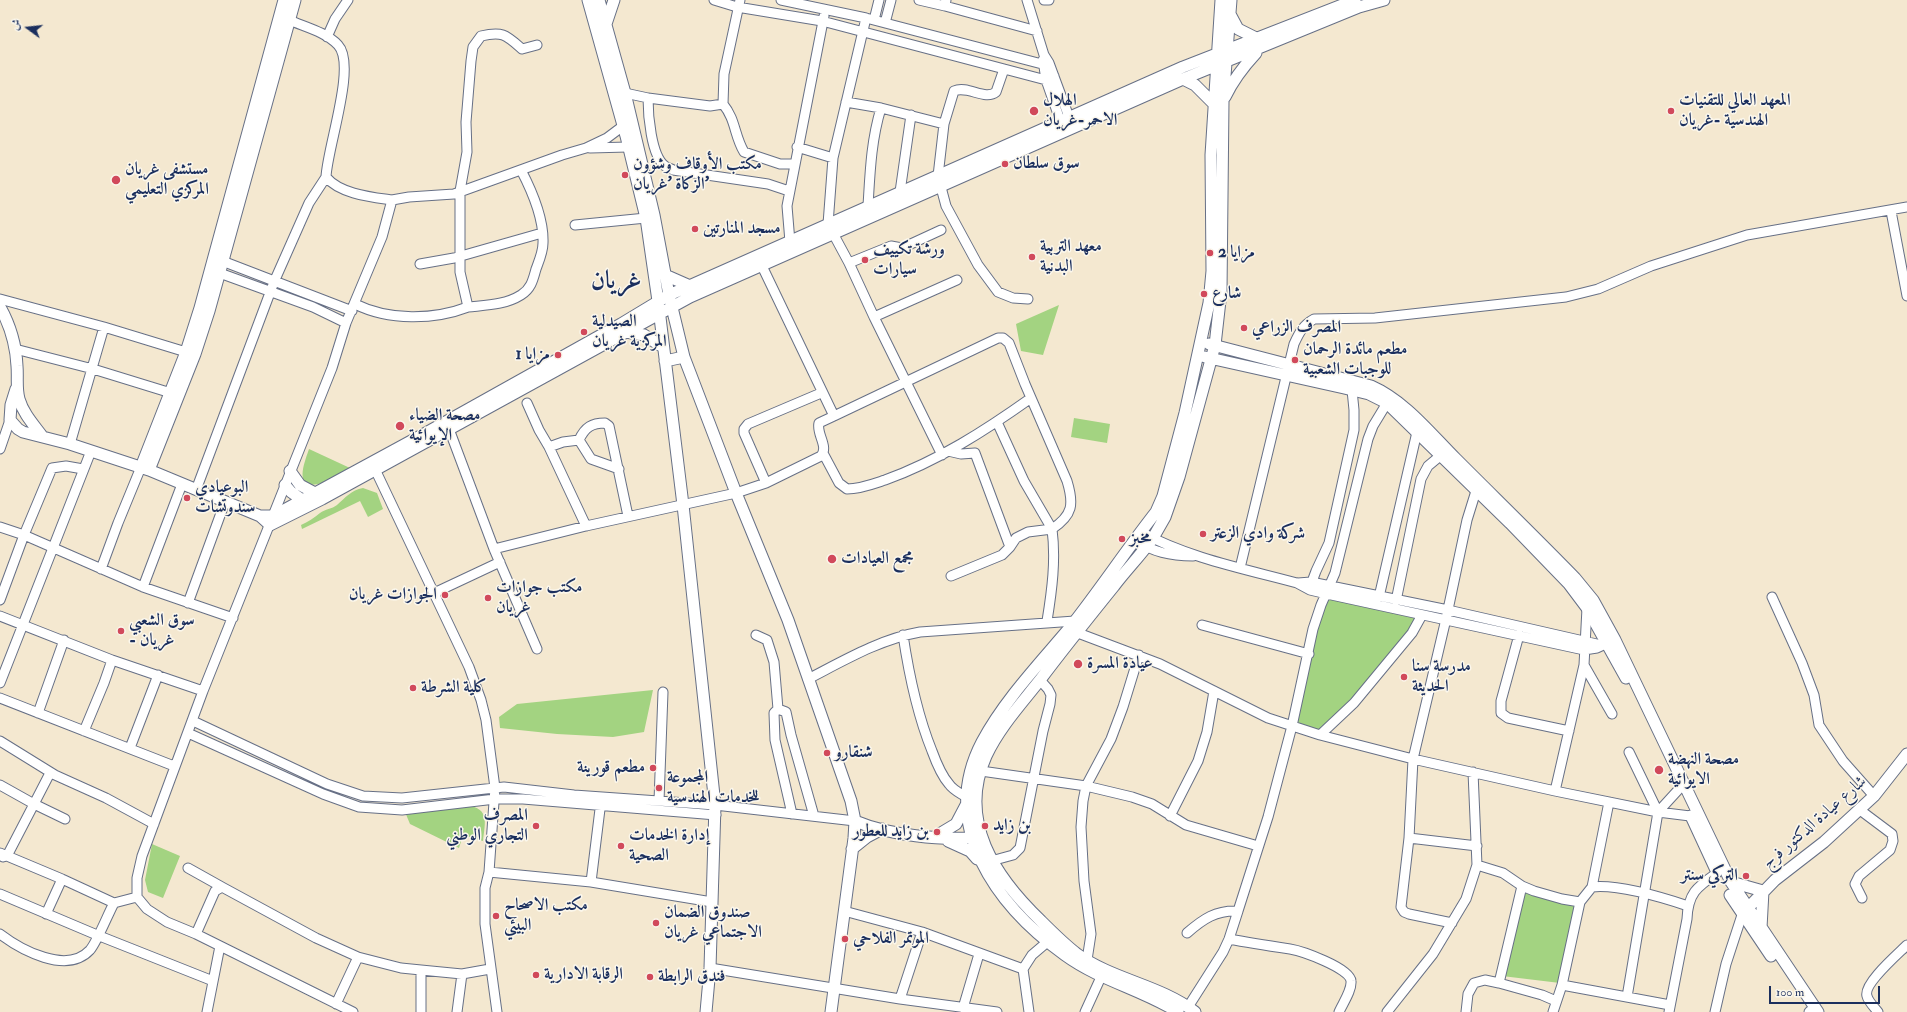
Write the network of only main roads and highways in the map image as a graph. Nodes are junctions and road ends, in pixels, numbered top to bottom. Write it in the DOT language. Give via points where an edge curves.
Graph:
graph roads {
  1 [pos="284,0"];
  2 [pos="295,0"];
  3 [pos="588,0"];
  4 [pos="599,0"];
  5 [pos="614,0"];
  6 [pos="1221,0"];
  7 [pos="1231,0"];
  8 [pos="1355,0"];
  9 [pos="1379,1"];
  10 [pos="1230,14"];
  11 [pos="606,25"];
  12 [pos="1258,43"];
  13 [pos="1221,51"];
  14 [pos="1220,64"];
  15 [pos="1183,79"];
  16 [pos="267,87"];
  17 [pos="1218,103"];
  18 [pos="939,181"];
  19 [pos="1216,221"];
  20 [pos="831,228"];
  21 [pos="785,248"];
  22 [pos="216,272"];
  23 [pos="665,275"];
  24 [pos="690,286"];
  25 [pos="669,295"];
  26 [pos="658,301"];
  27 [pos="0,307"];
  28 [pos="672,308"];
  29 [pos="659,314"];
  30 [pos="626,332"];
  31 [pos="1201,343"];
  32 [pos="1215,345"];
  33 [pos="663,347"];
  34 [pos="1199,356"];
  35 [pos="684,357"];
  36 [pos="1212,358"];
  37 [pos="665,360"];
  38 [pos="1288,370"];
  39 [pos="16,389"];
  40 [pos="1389,400"];
  41 [pos="42,436"];
  42 [pos="1444,453"];
  43 [pos="374,466"];
  44 [pos="145,469"];
  45 [pos="290,471"];
  46 [pos="285,485"];
  47 [pos="1478,487"];
  48 [pos="315,493"];
  49 [pos="306,503"];
  50 [pos="1608,643"];
  51 [pos="1907,754"];
  52 [pos="966,801"];
  53 [pos="1696,817"];
  54 [pos="855,821"];
  55 [pos="882,829"];
  56 [pos="975,833"];
  57 [pos="938,836"];
  58 [pos="852,849"];
  59 [pos="986,862"];
  60 [pos="1731,882"];
  61 [pos="1763,891"];
  62 [pos="1745,911"];
  63 [pos="1761,928"];
  64 [pos="1052,938"];
  65 [pos="1192,1009"];
  66 [pos="706,1012"];
  67 [pos="831,1012"];
  68 [pos="1178,1012"];
  69 [pos="1812,1012"];
  1 -- 16 [label="main road"];
  2 -- 16 [label="main road"];
  3 -- 26 [label="main road" via="646,218"];
  4 -- 11 [label="main road"];
  5 -- 11 [label="main road"];
  6 -- 13 [label="main road"];
  7 -- 10 [label="main road"];
  8 -- 12 [label="main road"];
  9 -- 12 [label="main road"];
  10 -- 12 [label="main road" via="1238,29"];
  10 -- 13 [label="main road"];
  11 -- 23 [label="main road" via="654,215"];
  12 -- 13 [label="main road"];
  12 -- 14 [label="main road"];
  12 -- 17 [label="main road"];
  13 -- 14 [label="main road"];
  13 -- 18 [label="main road" via="1065,119"];
  14 -- 15 [label="main road"];
  14 -- 17 [label="main road"];
  15 -- 17 [label="main road"];
  15 -- 18 [label="main road"];
  16 -- 22 [label="main road"];
  17 -- 19 [label="main road"];
  18 -- 20 [label="main road"];
  18 -- 20 [label="main road" via="900,192 868,206"];
  19 -- 31 [label="main road" via="1209,303"];
  19 -- 32 [label="main road" via="1221,292"];
  20 -- 21 [label="main road"];
  21 -- 24 [label="main road"];
  21 -- 28 [label="main road" via="762,266 713,286"];
  22 -- 44 [label="main road" via="170,393"];
  22 -- 44 [label="main road" via="195,354"];
  23 -- 24 [label="main road"];
  23 -- 25 [label="main road"];
  24 -- 25 [label="main road"];
  25 -- 26 [label="main road"];
  25 -- 28 [label="main road"];
  26 -- 29 [label="main road"];
  26 -- 43 [label="main road"];
  27 -- 39 [label="main road" via="10,328 15,349"];
  28 -- 29 [label="main road"];
  28 -- 35 [label="main road"];
  29 -- 30 [label="main road"];
  29 -- 33 [label="main road"];
  30 -- 33 [label="main road" via="644,335"];
  30 -- 43 [label="main road" via="449,429"];
  31 -- 32 [label="main road"];
  31 -- 34 [label="main road"];
  32 -- 36 [label="main road"];
  32 -- 38 [label="main road"];
  33 -- 37 [label="main road"];
  34 -- 36 [label="main road"];
  34 -- 52 [label="main road" via="1156,512 1075,621 999,715 982,742 974,762"];
  35 -- 37 [label="main road"];
  35 -- 54 [label="main road" via="788,620 843,777"];
  36 -- 38 [label="main road"];
  36 -- 56 [label="main road" via="1166,517 1149,543 992,744 981,771 977,790"];
  37 -- 66 [label="main road" via="715,810 710,968"];
  38 -- 40 [label="main road"];
  38 -- 40 [label="main road" via="1371,386"];
  39 -- 41 [label="main road" via="23,409"];
  39 -- 41 [label="main road" via="10,420 23,432"];
  40 -- 42 [label="main road"];
  40 -- 42 [label="main road" via="1417,432"];
  41 -- 44 [label="main road"];
  42 -- 47 [label="main road"];
  43 -- 48 [label="main road"];
  43 -- 49 [label="main road"];
  44 -- 49 [label="main road" via="272,520"];
  45 -- 48 [label="main road" via="300,485"];
  46 -- 49 [label="main road"];
  47 -- 50 [label="main road" via="1569,584"];
  47 -- 50 [label="main road" via="1575,578 1593,600"];
  48 -- 49 [label="main road"];
  50 -- 53 [label="main road" via="1679,789"];
  50 -- 53 [label="main road" via="1674,760"];
  51 -- 61 [label="main road, شارع عيادة الدكتور فرج" via="1860,810"];
  52 -- 56 [label="main road"];
  52 -- 57 [label="main road" via="956,824"];
  53 -- 60 [label="main road"];
  53 -- 62 [label="main road" via="1702,842 1717,873"];
  54 -- 55 [label="main road"];
  54 -- 58 [label="main road"];
  55 -- 57 [label="main road"];
  55 -- 58 [label="main road"];
  56 -- 57 [label="main road" via="957,839"];
  56 -- 59 [label="main road"];
  57 -- 59 [label="main road" via="970,851"];
  58 -- 67 [label="main road"];
  59 -- 64 [label="main road"];
  60 -- 61 [label="main road"];
  60 -- 62 [label="main road"];
  61 -- 62 [label="main road, شارع عيادة الدكتور فرج"];
  61 -- 63 [label="main road"];
  62 -- 63 [label="main road"];
  62 -- 69 [label="main road"];
  63 -- 69 [label="main road"];
  64 -- 65 [label="main road" via="1113,974 1167,994"];
  64 -- 68 [label="main road" via="1084,968 1101,978 1162,1002"];
}
